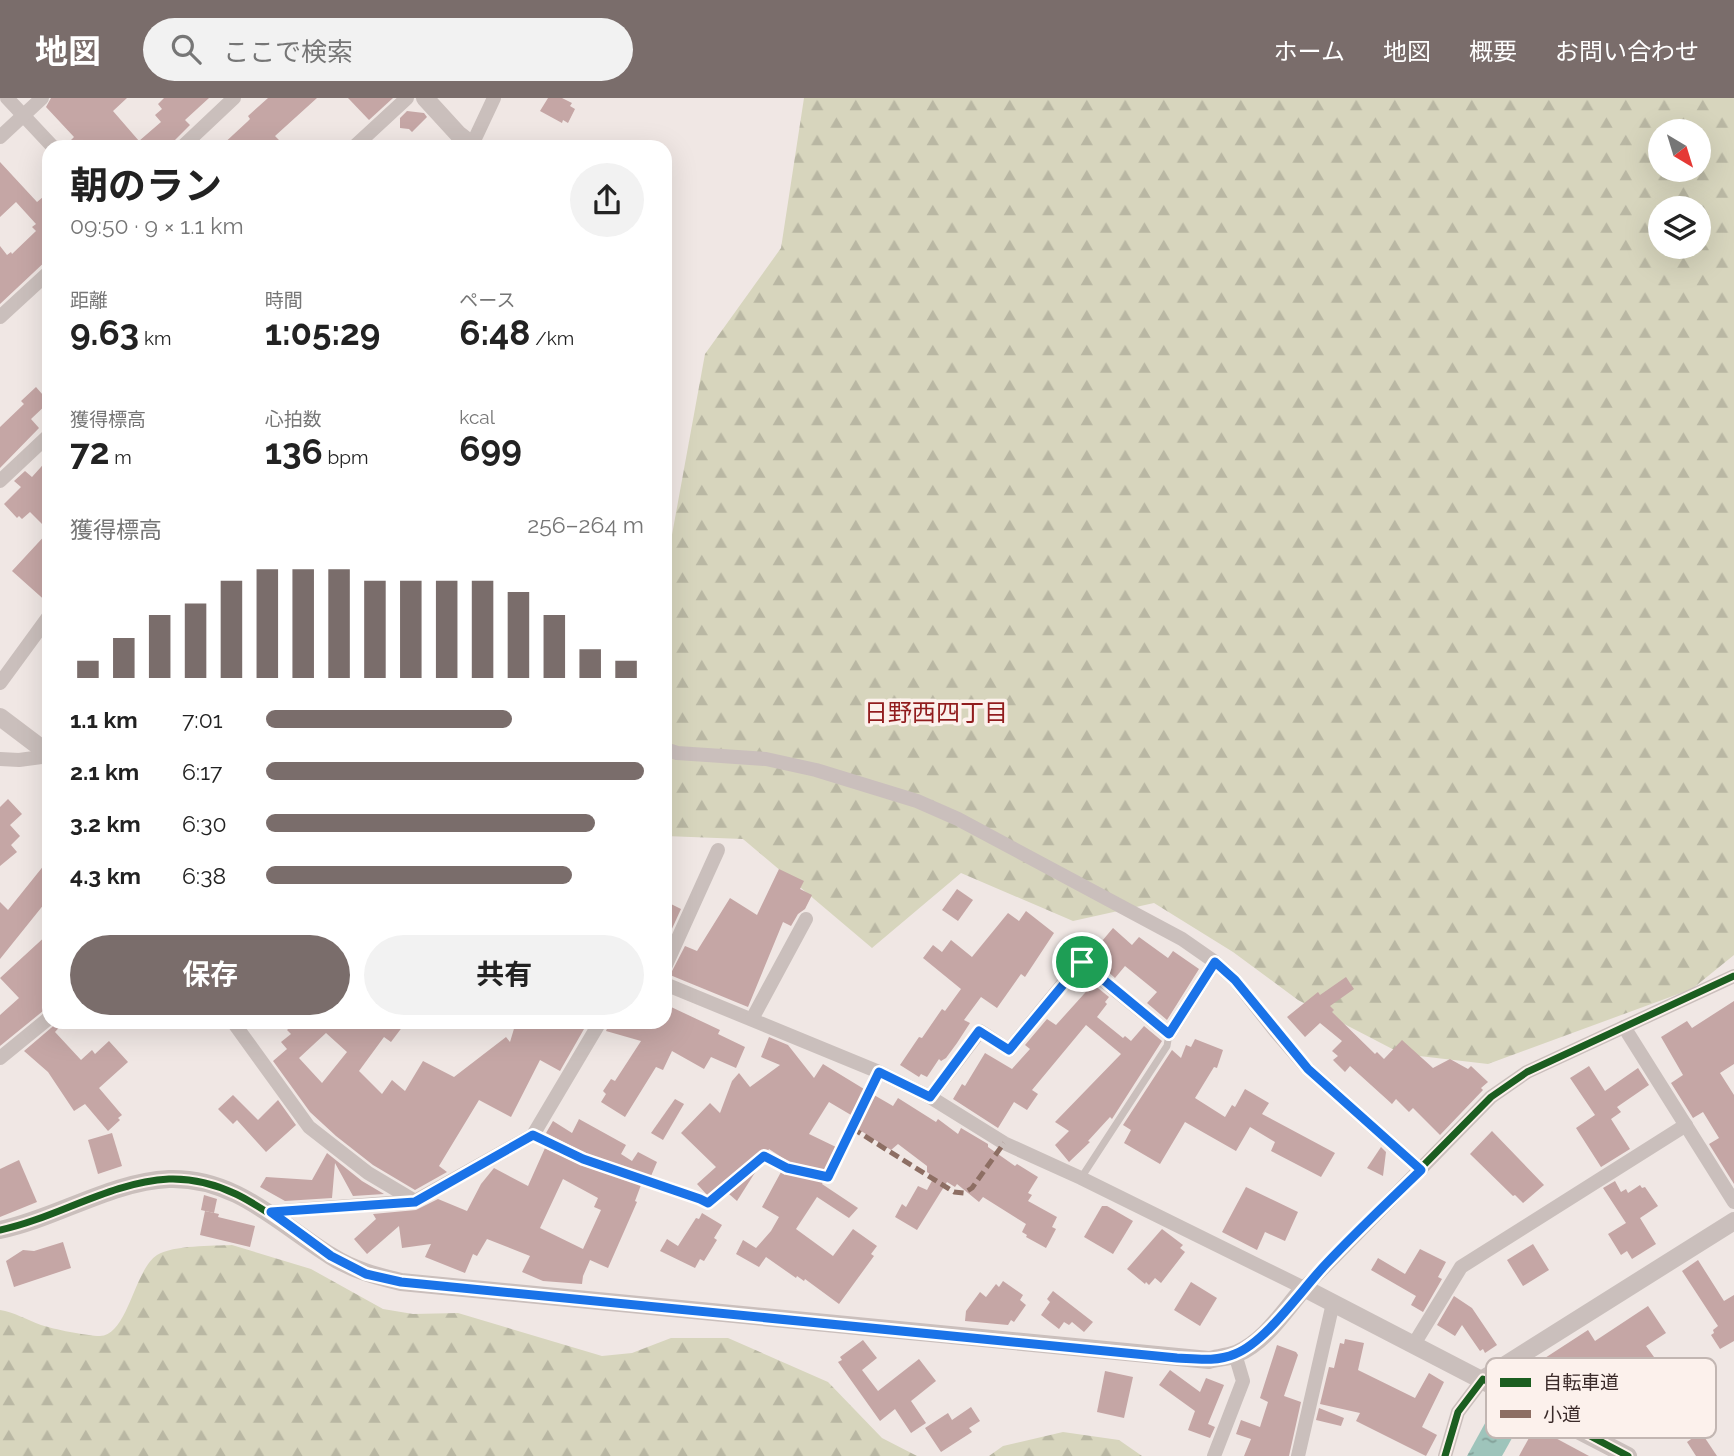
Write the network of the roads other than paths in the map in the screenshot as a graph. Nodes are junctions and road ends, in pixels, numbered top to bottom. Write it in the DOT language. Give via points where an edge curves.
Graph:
graph roads {
  1 [pos="7,98"];
  2 [pos="42,98"];
  3 [pos="234,98"];
  4 [pos="407,98"];
  5 [pos="425,98"];
  6 [pos="494,98"];
  7 [pos="23,115"];
  8 [pos="0,137"];
  9 [pos="46,140"];
  10 [pos="189,140"];
  11 [pos="362,140"];
  12 [pos="465,140"];
  13 [pos="475,140"];
  14 [pos="42,278"];
  15 [pos="0,317"];
  16 [pos="42,442"];
  17 [pos="0,481"];
  18 [pos="42,626"];
  19 [pos="0,683"];
  20 [pos="0,717"];
  21 [pos="42,750"];
  22 [pos="672,751"];
  23 [pos="42,756"];
  24 [pos="0,759"];
  25 [pos="718,850"];
  26 [pos="806,919"];
  27 [pos="672,952"];
  28 [pos="1215,962"];
  29 [pos="1734,976"];
  30 [pos="672,987"];
  31 [pos="752,1019"];
  32 [pos="42,1024"];
  33 [pos="1625,1027"];
  34 [pos="238,1029"];
  35 [pos="596,1029"];
  36 [pos="1169,1034"];
  37 [pos="0,1058"];
  38 [pos="879,1072"];
  39 [pos="930,1097"];
  40 [pos="1686,1125"];
  41 [pos="533,1135"];
  42 [pos="1421,1170"];
  43 [pos="1081,1178"];
  44 [pos="415,1202"];
  45 [pos="1734,1202"];
  46 [pos="271,1212"];
  47 [pos="1734,1221"];
  48 [pos="0,1230"];
  49 [pos="1304,1288"];
  50 [pos="1334,1303"];
  51 [pos="1414,1344"];
  52 [pos="1235,1354"];
  53 [pos="1516,1358"];
  54 [pos="1486,1377"];
  55 [pos="1483,1379"];
  56 [pos="1486,1381"];
  57 [pos="1594,1438"];
  58 [pos="1214,1456"];
  59 [pos="1297,1456"];
  60 [pos="1445,1456"];
  61 [pos="1628,1456"];
  1 -- 7 [label="street"];
  2 -- 7 [label="street"];
  3 -- 10 [label="street"];
  4 -- 11 [label="street"];
  5 -- 12 [label="street"];
  6 -- 13 [label="street"];
  7 -- 8 [label="street"];
  7 -- 9 [label="street"];
  14 -- 15 [label="street"];
  16 -- 17 [label="street"];
  18 -- 19 [label="street"];
  20 -- 21 [label="street"];
  22 -- 28 [label="street" via="766,759 917,801 1182,939"];
  23 -- 24 [label="street"];
  25 -- 27 [label="street"];
  26 -- 31 [label="street"];
  28 -- 36 [label="street"];
  28 -- 42 [label="street" via="1308,1069"];
  29 -- 33 [label="street"];
  30 -- 31 [label="street"];
  31 -- 38 [label="street"];
  32 -- 37 [label="street"];
  33 -- 40 [label="street"];
  33 -- 42 [label="street" via="1527,1072 1491,1097"];
  34 -- 44 [label="street" via="309,1127"];
  35 -- 41 [label="street"];
  36 -- 39 [label="street" via="1082,962 1009,1050 979,1031"];
  36 -- 43 [label="lane" via="1167,1046"];
  38 -- 39 [label="street"];
  38 -- 41 [label="lane" via="828,1177 787,1168 764,1156 708,1203 583,1159"];
  39 -- 43 [label="street" via="1004,1143"];
  40 -- 45 [label="street"];
  40 -- 51 [label="street" via="1461,1267"];
  41 -- 44 [label="street"];
  42 -- 49 [label="street"];
  43 -- 49 [label="street"];
  44 -- 46 [label="street"];
  46 -- 48 [label="street" via="216,1185 169,1179 116,1189"];
  46 -- 52 [label="street" via="331,1256 366,1274 401,1282 1177,1358 1209,1360"];
  47 -- 53 [label="street"];
  49 -- 50 [label="street"];
  49 -- 52 [label="street" via="1265,1333"];
  50 -- 51 [label="street"];
  50 -- 59 [label="street"];
  51 -- 55 [label="street"];
  52 -- 58 [label="street" via="1243,1381"];
  54 -- 55 [label="street"];
  55 -- 56 [label="street"];
  55 -- 60 [label="street" via="1458,1412"];
  57 -- 61 [label="street"];
}
